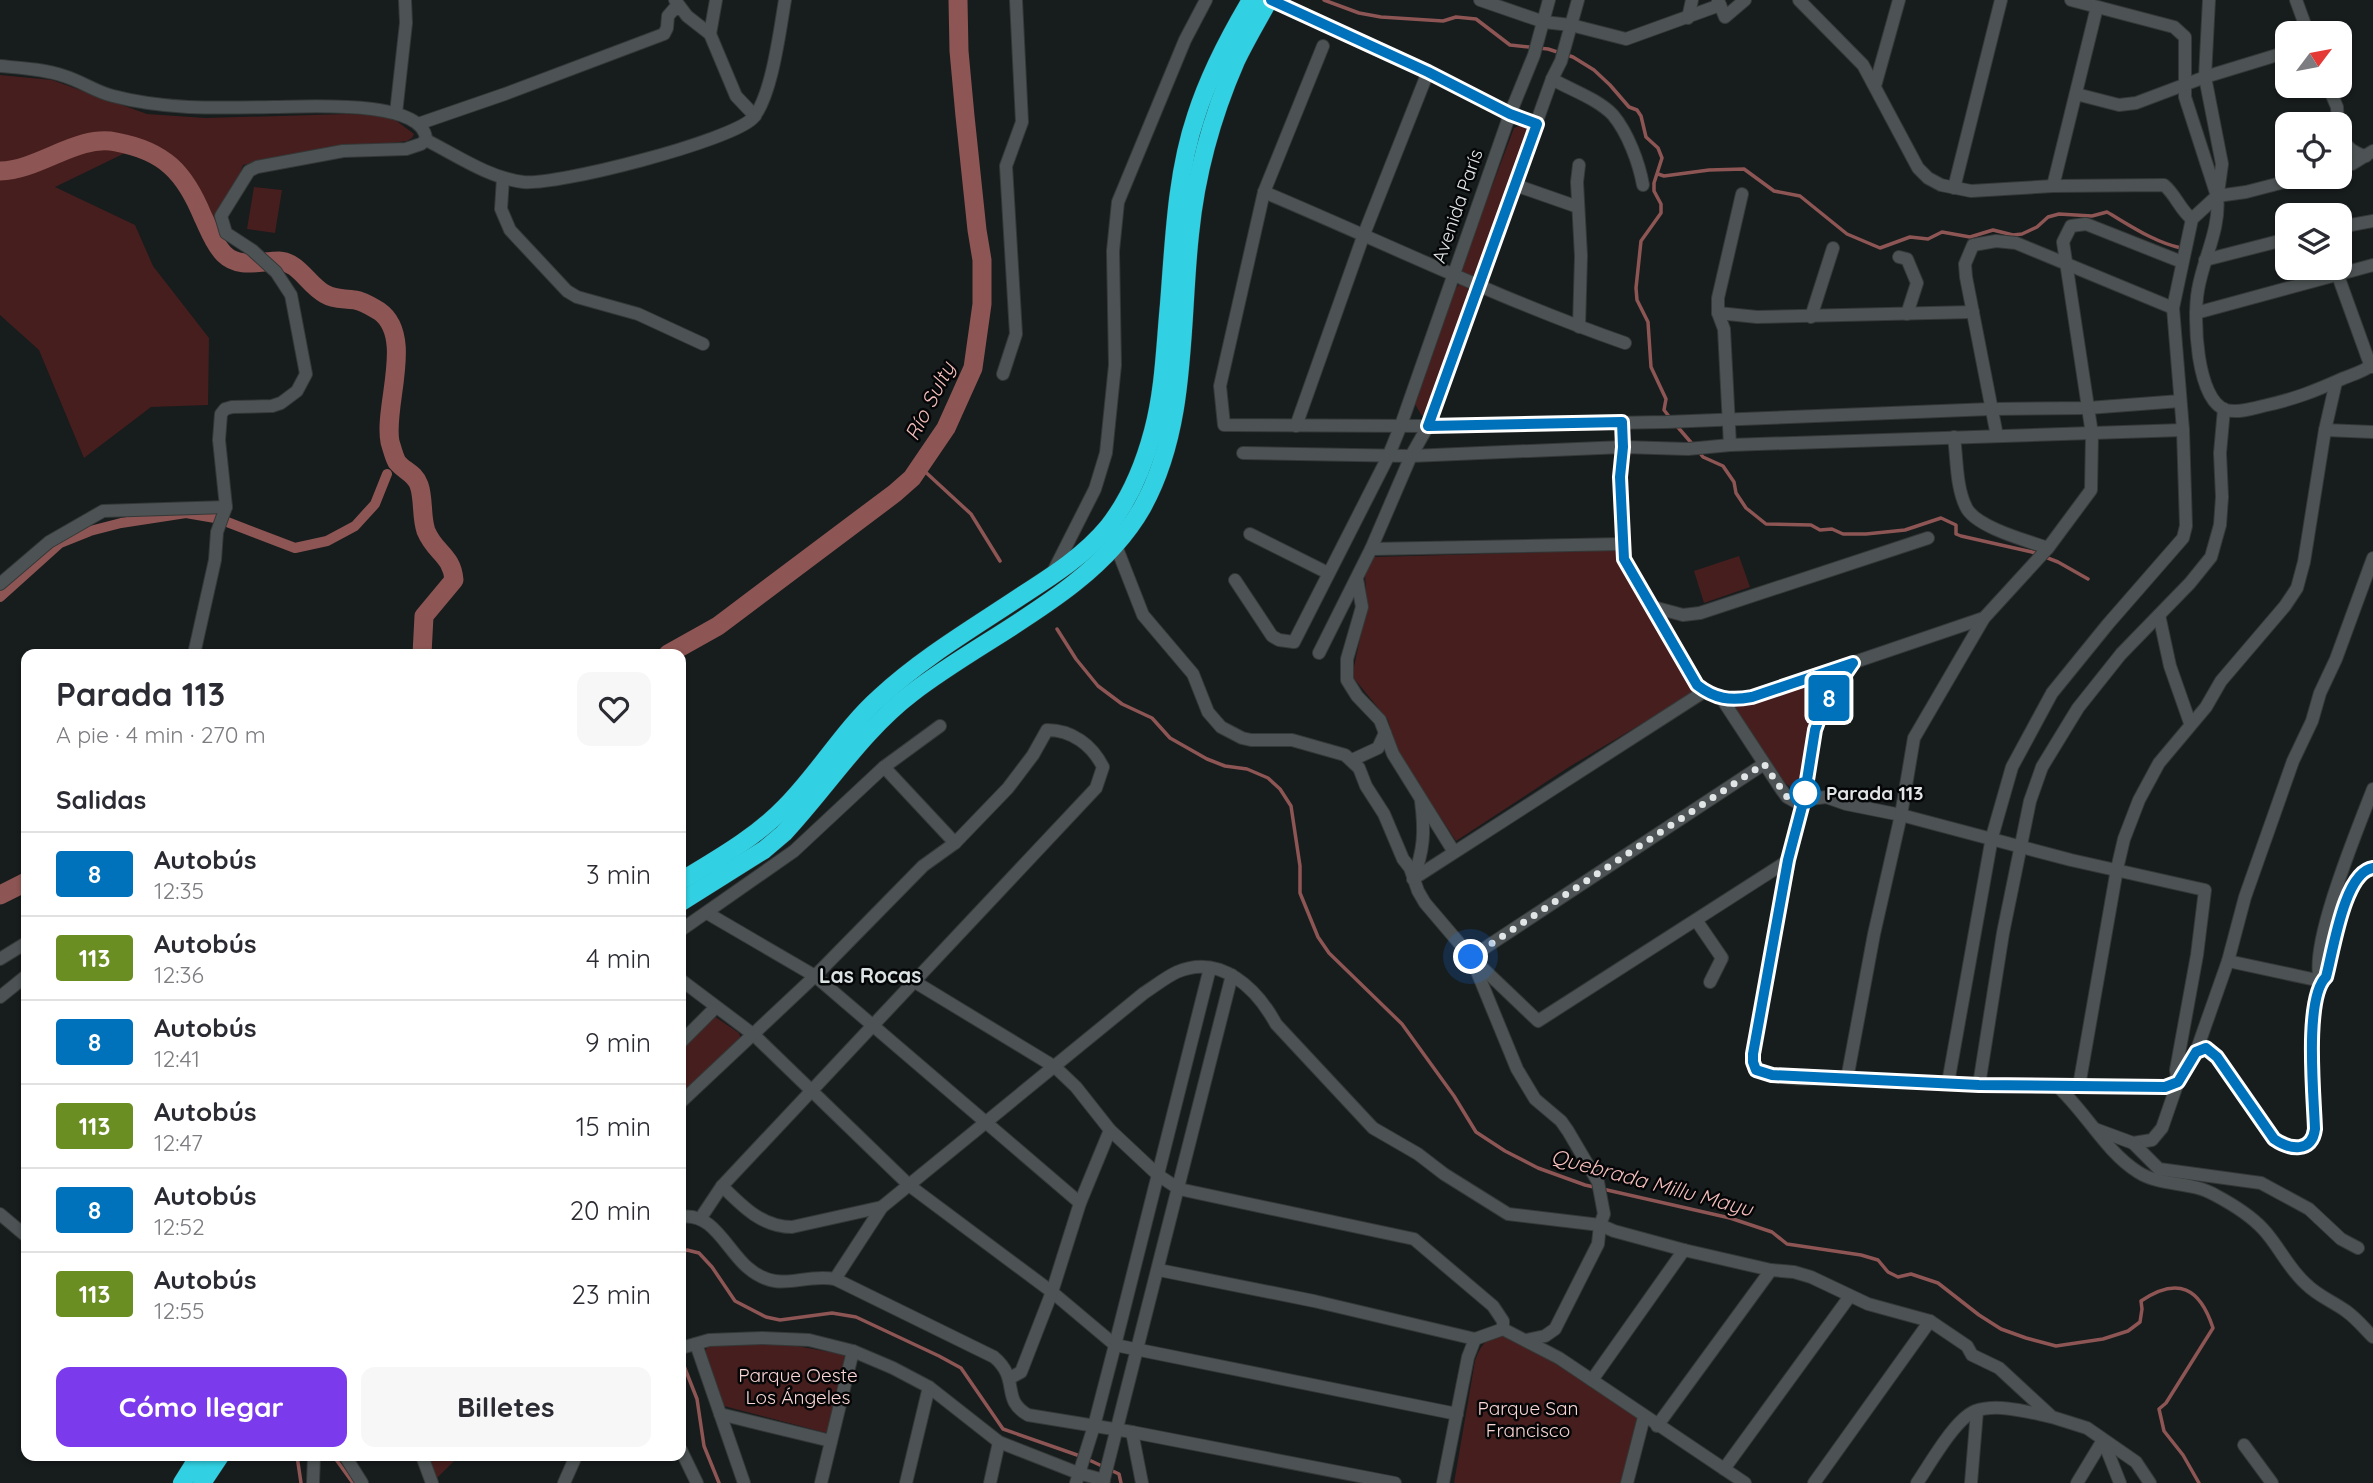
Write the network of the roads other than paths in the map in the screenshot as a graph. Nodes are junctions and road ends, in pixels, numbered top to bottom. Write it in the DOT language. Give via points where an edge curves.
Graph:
graph roads {
  1 [pos="405,0"];
  2 [pos="716,0"];
  3 [pos="785,0"];
  4 [pos="1016,0"];
  5 [pos="1206,0"];
  6 [pos="1251,0"];
  7 [pos="1270,0"];
  8 [pos="1480,0"];
  9 [pos="1549,0"];
  10 [pos="1578,0"];
  11 [pos="1692,0"];
  12 [pos="1745,0"];
  13 [pos="1799,0"];
  14 [pos="1899,0"];
  15 [pos="2001,0"];
  16 [pos="2071,0"];
  17 [pos="2204,0"];
  18 [pos="2209,0"];
  19 [pos="2296,0"];
  20 [pos="1719,3"];
  21 [pos="678,4"];
  22 [pos="2096,7"];
  23 [pos="1688,18"];
  24 [pos="2207,19"];
  25 [pos="2304,21"];
  26 [pos="1544,22"];
  27 [pos="1571,25"];
  28 [pos="710,34"];
  29 [pos="1323,46"];
  30 [pos="2275,56"];
  31 [pos="0,66"];
  32 [pos="1428,72"];
  33 [pos="2205,77"];
  34 [pos="1552,79"];
  35 [pos="1875,86"];
  36 [pos="2183,86"];
  37 [pos="2076,94"];
  38 [pos="396,113"];
  39 [pos="1510,114"];
  40 [pos="755,116"];
  41 [pos="418,124"];
  42 [pos="1537,124"];
  43 [pos="426,140"];
  44 [pos="2369,154"];
  45 [pos="2352,162"];
  46 [pos="1579,165"];
  47 [pos="503,178"];
  48 [pos="2275,184"];
  49 [pos="1516,185"];
  50 [pos="1643,185"];
  51 [pos="2053,186"];
  52 [pos="1954,188"];
  53 [pos="1264,192"];
  54 [pos="1742,194"];
  55 [pos="2217,196"];
  56 [pos="1578,207"];
  57 [pos="2192,219"];
  58 [pos="2373,221"];
  59 [pos="2352,225"];
  60 [pos="1364,234"];
  61 [pos="2275,243"];
  62 [pos="1833,248"];
  63 [pos="1899,257"];
  64 [pos="2205,260"];
  65 [pos="2182,262"];
  66 [pos="2066,265"];
  67 [pos="2373,265"];
  68 [pos="2352,270"];
  69 [pos="1452,276"];
  70 [pos="2316,280"];
  71 [pos="2340,280"];
  72 [pos="1478,285"];
  73 [pos="2173,307"];
  74 [pos="1973,312"];
  75 [pos="1718,313"];
  76 [pos="2196,313"];
  77 [pos="1907,314"];
  78 [pos="1811,317"];
  79 [pos="1579,327"];
  80 [pos="1625,343"];
  81 [pos="702,344"];
  82 [pos="2372,365"];
  83 [pos="1003,374"];
  84 [pos="2336,382"];
  85 [pos="2180,401"];
  86 [pos="2088,408"];
  87 [pos="1991,409"];
  88 [pos="2224,409"];
  89 [pos="1729,419"];
  90 [pos="1622,422"];
  91 [pos="1401,425"];
  92 [pos="1296,426"];
  93 [pos="1428,426"];
  94 [pos="2183,430"];
  95 [pos="2325,430"];
  96 [pos="2373,432"];
  97 [pos="2092,434"];
  98 [pos="1997,436"];
  99 [pos="1954,437"];
  100 [pos="1730,445"];
  101 [pos="1623,447"];
  102 [pos="1243,453"];
  103 [pos="1411,456"];
  104 [pos="1388,457"];
  105 [pos="226,507"];
  106 [pos="1250,534"];
  107 [pos="1928,538"];
  108 [pos="1622,544"];
  109 [pos="1116,546"];
  110 [pos="2048,548"];
  111 [pos="1371,549"];
  112 [pos="2373,558"];
  113 [pos="1328,573"];
  114 [pos="1051,576"];
  115 [pos="1357,579"];
  116 [pos="1235,580"];
  117 [pos="0,584"];
  118 [pos="1653,607"];
  119 [pos="2159,615"];
  120 [pos="1984,618"];
  121 [pos="195,649"];
  122 [pos="1319,653"];
  123 [pos="1853,663"];
  124 [pos="1704,691"];
  125 [pos="1722,699"];
  126 [pos="2190,723"];
  127 [pos="940,726"];
  128 [pos="1385,733"];
  129 [pos="1352,760"];
  130 [pos="1764,764"];
  131 [pos="884,767"];
  132 [pos="2373,789"];
  133 [pos="1421,796"];
  134 [pos="1804,799"];
  135 [pos="1901,815"];
  136 [pos="1992,837"];
  137 [pos="955,844"];
  138 [pos="2022,847"];
  139 [pos="1454,852"];
  140 [pos="1788,860"];
  141 [pos="2373,868"];
  142 [pos="2117,869"];
  143 [pos="686,878"];
  144 [pos="1413,879"];
  145 [pos="686,899"];
  146 [pos="707,913"];
  147 [pos="1696,920"];
  148 [pos="686,927"];
  149 [pos="21,946"];
  150 [pos="1471,957"];
  151 [pos="0,959"];
  152 [pos="2228,961"];
  153 [pos="1210,968"];
  154 [pos="1233,975"];
  155 [pos="815,976"];
  156 [pos="21,980"];
  157 [pos="2321,981"];
  158 [pos="915,982"];
  159 [pos="1710,982"];
  160 [pos="686,985"];
  161 [pos="0,997"];
  162 [pos="715,1008"];
  163 [pos="872,1025"];
  164 [pos="754,1035"];
  165 [pos="686,1037"];
  166 [pos="2196,1052"];
  167 [pos="1055,1067"];
  168 [pos="1847,1079"];
  169 [pos="2178,1082"];
  170 [pos="1948,1083"];
  171 [pos="1979,1085"];
  172 [pos="2057,1086"];
  173 [pos="2079,1086"];
  174 [pos="812,1090"];
  175 [pos="686,1097"];
  176 [pos="985,1123"];
  177 [pos="2095,1129"];
  178 [pos="1110,1130"];
  179 [pos="2133,1143"];
  180 [pos="1158,1175"];
  181 [pos="722,1186"];
  182 [pos="910,1186"];
  183 [pos="1179,1189"];
  184 [pos="1080,1203"];
  185 [pos="882,1207"];
  186 [pos="0,1214"];
  187 [pos="686,1218"];
  188 [pos="701,1219"];
  189 [pos="1600,1225"];
  190 [pos="21,1232"];
  191 [pos="2358,1248"];
  192 [pos="1684,1250"];
  193 [pos="1159,1270"];
  194 [pos="1771,1270"];
  195 [pos="835,1279"];
  196 [pos="1052,1292"];
  197 [pos="1850,1296"];
  198 [pos="1930,1321"];
  199 [pos="1503,1329"];
  200 [pos="2373,1337"];
  201 [pos="1475,1339"];
  202 [pos="1526,1340"];
  203 [pos="696,1344"];
  204 [pos="1115,1345"];
  205 [pos="686,1347"];
  206 [pos="1138,1349"];
  207 [pos="853,1351"];
  208 [pos="1010,1378"];
  209 [pos="1592,1380"];
  210 [pos="929,1387"];
  211 [pos="1977,1411"];
  212 [pos="720,1414"];
  213 [pos="1457,1414"];
  214 [pos="2052,1416"];
  215 [pos="1644,1417"];
  216 [pos="1094,1426"];
  217 [pos="1657,1426"];
  218 [pos="1116,1430"];
  219 [pos="1132,1432"];
  220 [pos="2103,1440"];
  221 [pos="831,1441"];
  222 [pos="999,1442"];
  223 [pos="2244,1445"];
  224 [pos="196,1461"];
  225 [pos="217,1461"];
  226 [pos="314,1461"];
  227 [pos="348,1461"];
  228 [pos="424,1461"];
  229 [pos="574,1461"];
  230 [pos="686,1461"];
  231 [pos="1080,1468"];
  232 [pos="1724,1469"];
  233 [pos="1105,1475"];
  234 [pos="695,1482"];
  235 [pos="181,1483"];
  236 [pos="202,1483"];
  237 [pos="313,1483"];
  238 [pos="362,1483"];
  239 [pos="432,1483"];
  240 [pos="564,1483"];
  241 [pos="744,1483"];
  242 [pos="821,1483"];
  243 [pos="906,1483"];
  244 [pos="990,1483"];
  245 [pos="1142,1483"];
  246 [pos="1395,1483"];
  247 [pos="1443,1483"];
  248 [pos="1627,1483"];
  249 [pos="1745,1483"];
  250 [pos="1814,1483"];
  251 [pos="1917,1483"];
  252 [pos="1971,1483"];
  253 [pos="2077,1483"];
  254 [pos="2120,1483"];
  255 [pos="2150,1483"];
  256 [pos="2272,1483"];
  1 -- 38 [label="street" via="407,23"];
  2 -- 28 [label="street"];
  3 -- 40 [label="street" via="774,60"];
  4 -- 83 [label="street" via="1022,122 1006,166 1016,334"];
  5 -- 114 [label="street" via="1118,202 1113,251 1115,365 1107,453 1095,489"];
  6 -- 114 [label="highway" via="1214,69 1187,148 1162,384 1143,464 1108,526 1086,550"];
  7 -- 32 [label="street"];
  7 -- 109 [label="highway" via="1237,60 1212,122 1190,235 1168,442 1141,509"];
  8 -- 26 [label="street"];
  9 -- 26 [label="street, Avenida París"];
  10 -- 27 [label="street"];
  11 -- 23 [label="street"];
  12 -- 20 [label="street" via="1725,17"];
  13 -- 35 [label="street" via="1855,54"];
  14 -- 35 [label="street"];
  15 -- 52 [label="street"];
  16 -- 22 [label="street"];
  17 -- 24 [label="street"];
  18 -- 24 [label="street"];
  19 -- 25 [label="street"];
  20 -- 23 [label="street"];
  21 -- 28 [label="street"];
  21 -- 41 [label="street" via="668,16 664,34"];
  22 -- 36 [label="street" via="2181,31 2186,46"];
  22 -- 37 [label="street"];
  23 -- 27 [label="street" via="1626,39"];
  24 -- 33 [label="street"];
  26 -- 27 [label="street"];
  26 -- 39 [label="street, Avenida París"];
  27 -- 34 [label="street"];
  28 -- 40 [label="street" via="736,96"];
  29 -- 53 [label="street"];
  30 -- 33 [label="street"];
  31 -- 38 [label="street" via="64,76 111,96 142,103 214,109 344,106"];
  32 -- 39 [label="street"];
  32 -- 60 [label="street"];
  33 -- 36 [label="street"];
  33 -- 55 [label="street" via="2222,164"];
  34 -- 42 [label="street"];
  34 -- 50 [label="street" via="1612,115"];
  35 -- 52 [label="street" via="1918,168 1928,178"];
  36 -- 37 [label="street" via="2119,105"];
  36 -- 55 [label="street"];
  37 -- 51 [label="street"];
  38 -- 41 [label="street"];
  39 -- 42 [label="street"];
  39 -- 69 [label="street, Avenida París"];
  40 -- 47 [label="street" via="719,136 644,159 541,183"];
  41 -- 43 [label="street"];
  42 -- 49 [label="street"];
  43 -- 47 [label="street"];
  43 -- 105 [label="street" via="406,149 367,149 266,163 249,171 225,209 226,233 276,272 291,295 306,374 297,391 281,403 232,407 221,414"];
  44 -- 45 [label="street"];
  46 -- 56 [label="street"];
  47 -- 81 [label="street" via="501,209 510,230 567,291 638,314"];
  48 -- 55 [label="street"];
  49 -- 56 [label="street"];
  49 -- 72 [label="street"];
  51 -- 52 [label="street"];
  51 -- 57 [label="street" via="2164,185"];
  53 -- 60 [label="street"];
  53 -- 92 [label="street" via="1220,386 1224,425"];
  54 -- 75 [label="street"];
  55 -- 57 [label="street"];
  55 -- 64 [label="street" via="2219,212"];
  56 -- 79 [label="street"];
  57 -- 65 [label="street"];
  58 -- 59 [label="street"];
  60 -- 69 [label="street"];
  60 -- 92 [label="street"];
  61 -- 64 [label="street"];
  62 -- 78 [label="street"];
  63 -- 77 [label="street" via="1907,259 1917,283"];
  64 -- 76 [label="street"];
  65 -- 66 [label="street" via="2078,224 2071,226 2063,242"];
  65 -- 73 [label="street"];
  66 -- 73 [label="street"];
  66 -- 74 [label="street" via="2016,243 1973,245 1965,264"];
  66 -- 86 [label="street"];
  67 -- 68 [label="street"];
  69 -- 72 [label="street"];
  69 -- 91 [label="street, Avenida París"];
  70 -- 76 [label="street"];
  71 -- 82 [label="street"];
  72 -- 79 [label="street"];
  72 -- 93 [label="street"];
  73 -- 85 [label="street"];
  74 -- 77 [label="street"];
  74 -- 87 [label="street"];
  75 -- 78 [label="street"];
  75 -- 89 [label="street" via="1724,329"];
  76 -- 88 [label="street" via="2206,387 2211,399"];
  77 -- 78 [label="street"];
  79 -- 80 [label="street"];
  82 -- 84 [label="street"];
  84 -- 88 [label="street" via="2299,398 2243,410"];
  84 -- 95 [label="street"];
  85 -- 86 [label="street"];
  85 -- 94 [label="street"];
  86 -- 87 [label="street"];
  86 -- 97 [label="street"];
  87 -- 89 [label="street"];
  87 -- 98 [label="street"];
  88 -- 119 [label="street" via="2217,543 2201,572"];
  89 -- 90 [label="street"];
  89 -- 100 [label="street"];
  90 -- 93 [label="street"];
  90 -- 101 [label="street"];
  91 -- 92 [label="street"];
  91 -- 93 [label="street"];
  91 -- 104 [label="street, Avenida París"];
  93 -- 103 [label="street"];
  94 -- 97 [label="street"];
  94 -- 136 [label="street" via="2183,538 2052,693 2011,767"];
  95 -- 96 [label="street"];
  95 -- 126 [label="street" via="2297,588"];
  97 -- 98 [label="street"];
  97 -- 110 [label="street" via="2091,490"];
  98 -- 99 [label="street"];
  99 -- 100 [label="street"];
  99 -- 110 [label="street" via="1959,483 1972,516"];
  100 -- 101 [label="street"];
  101 -- 103 [label="street"];
  101 -- 108 [label="street"];
  102 -- 104 [label="street"];
  103 -- 104 [label="street"];
  103 -- 111 [label="street"];
  104 -- 113 [label="street, Avenida París"];
  105 -- 117 [label="street" via="103,511 49,542"];
  105 -- 121 [label="street" via="217,531"];
  106 -- 113 [label="street"];
  107 -- 118 [label="street" via="1700,613 1683,615"];
  108 -- 111 [label="street"];
  108 -- 118 [label="street" via="1629,571"];
  109 -- 129 [label="street" via="1143,615 1193,674 1208,712 1221,727 1242,738 1292,740"];
  109 -- 145 [label="highway" via="1073,585 912,693 868,735 784,833"];
  110 -- 120 [label="street"];
  111 -- 115 [label="street"];
  112 -- 152 [label="street" via="2293,761 2245,897"];
  113 -- 116 [label="street, Avenida París" via="1294,642 1272,636"];
  114 -- 143 [label="highway" via="897,682 769,824"];
  115 -- 122 [label="street"];
  115 -- 128 [label="street" via="1362,607 1347,659 1347,680 1380,720"];
  118 -- 124 [label="street"];
  119 -- 126 [label="street"];
  119 -- 138 [label="street" via="2121,654 2058,738 2030,801"];
  120 -- 123 [label="street"];
  120 -- 135 [label="street" via="1914,738"];
  123 -- 125 [label="street" via="1752,697"];
  123 -- 134 [label="street" via="1820,714"];
  124 -- 125 [label="street"];
  124 -- 139 [label="street"];
  125 -- 130 [label="street"];
  126 -- 142 [label="street" via="2148,780"];
  127 -- 131 [label="street"];
  128 -- 129 [label="street" via="1378,748"];
  128 -- 133 [label="street"];
  129 -- 144 [label="street" via="1384,814"];
  130 -- 134 [label="street" via="1787,797 1794,802"];
  130 -- 150 [label="street"];
  131 -- 137 [label="street"];
  131 -- 146 [label="street" via="794,851"];
  132 -- 157 [label="street" via="2329,910 2321,945"];
  133 -- 139 [label="street"];
  133 -- 144 [label="street" via="1422,855"];
  134 -- 135 [label="street" via="1826,797"];
  134 -- 140 [label="street"];
  135 -- 136 [label="street"];
  135 -- 168 [label="street"];
  136 -- 138 [label="street"];
  136 -- 170 [label="street"];
  137 -- 155 [label="street" via="923,866"];
  137 -- 158 [label="street" via="1008,788 1047,730 1062,730 1096,752 1103,767 1096,788"];
  138 -- 142 [label="street"];
  138 -- 171 [label="street"];
  139 -- 144 [label="street"];
  140 -- 147 [label="street"];
  140 -- 168 [label="street" via="1753,1062 1756,1070 1772,1075"];
  141 -- 157 [label="street" via="2359,875 2351,891"];
  142 -- 169 [label="street" via="2205,890 2176,1070"];
  142 -- 173 [label="street"];
  144 -- 150 [label="street" via="1425,903"];
  146 -- 148 [label="street"];
  146 -- 155 [label="street"];
  147 -- 150 [label="street" via="1538,1021"];
  147 -- 159 [label="street" via="1722,958"];
  149 -- 151 [label="street"];
  150 -- 189 [label="street" via="1517,1069 1535,1099 1561,1121 1598,1182 1604,1214"];
  152 -- 157 [label="street"];
  152 -- 166 [label="street"];
  153 -- 154 [label="street"];
  153 -- 167 [label="street" via="1178,971"];
  153 -- 180 [label="street"];
  154 -- 183 [label="street"];
  154 -- 189 [label="street" via="1249,986 1276,1024 1373,1128 1508,1214"];
  155 -- 163 [label="street"];
  155 -- 164 [label="street"];
  156 -- 161 [label="street"];
  157 -- 166 [label="street" via="2312,1021 2315,1129 2310,1144 2294,1148 2274,1139 2217,1057 2206,1048"];
  158 -- 163 [label="street"];
  158 -- 167 [label="street"];
  160 -- 162 [label="street"];
  162 -- 164 [label="street"];
  162 -- 165 [label="street"];
  163 -- 174 [label="street"];
  163 -- 176 [label="street"];
  164 -- 174 [label="street"];
  164 -- 175 [label="street"];
  166 -- 169 [label="street"];
  167 -- 176 [label="street"];
  167 -- 178 [label="street"];
  168 -- 170 [label="street"];
  169 -- 173 [label="street" via="2165,1087"];
  169 -- 179 [label="street" via="2157,1136"];
  170 -- 171 [label="street"];
  171 -- 172 [label="street"];
  172 -- 173 [label="street"];
  172 -- 177 [label="street"];
  174 -- 181 [label="street"];
  174 -- 182 [label="street"];
  176 -- 182 [label="street"];
  176 -- 184 [label="street"];
  177 -- 179 [label="street"];
  177 -- 200 [label="street" via="2138,1172 2212,1193 2251,1218 2304,1283 2345,1310"];
  178 -- 180 [label="street"];
  178 -- 184 [label="street"];
  179 -- 191 [label="street" via="2159,1169 2261,1182 2309,1209"];
  180 -- 183 [label="street"];
  180 -- 204 [label="street"];
  181 -- 185 [label="street" via="763,1221 779,1227"];
  181 -- 188 [label="street"];
  182 -- 185 [label="street"];
  182 -- 196 [label="street"];
  183 -- 193 [label="street"];
  183 -- 199 [label="street" via="1414,1239 1493,1306"];
  184 -- 196 [label="street"];
  185 -- 195 [label="street"];
  186 -- 190 [label="street"];
  187 -- 188 [label="street"];
  188 -- 195 [label="street" via="762,1278 791,1283 814,1277"];
  189 -- 192 [label="street"];
  189 -- 202 [label="street" via="1598,1244 1555,1329"];
  192 -- 194 [label="street"];
  192 -- 209 [label="street"];
  193 -- 201 [label="street"];
  193 -- 206 [label="street"];
  194 -- 197 [label="street" via="1811,1277"];
  194 -- 217 [label="street"];
  195 -- 208 [label="street" via="994,1357"];
  196 -- 204 [label="street"];
  196 -- 208 [label="street" via="1021,1372"];
  197 -- 198 [label="street"];
  197 -- 232 [label="street"];
  198 -- 214 [label="street" via="1972,1355 1999,1368"];
  198 -- 250 [label="street"];
  199 -- 201 [label="street"];
  199 -- 202 [label="street"];
  201 -- 213 [label="street"];
  202 -- 209 [label="street"];
  203 -- 205 [label="street"];
  203 -- 207 [label="street" via="748,1338 809,1340"];
  203 -- 212 [label="street"];
  204 -- 206 [label="street"];
  204 -- 216 [label="street"];
  206 -- 213 [label="street"];
  206 -- 218 [label="street"];
  207 -- 210 [label="street"];
  207 -- 221 [label="street"];
  208 -- 216 [label="street" via="1012,1401 1028,1415"];
  209 -- 215 [label="street"];
  210 -- 222 [label="street"];
  210 -- 243 [label="street"];
  211 -- 214 [label="street" via="1997,1408"];
  211 -- 251 [label="street" via="1960,1422"];
  211 -- 252 [label="street"];
  212 -- 221 [label="street"];
  212 -- 241 [label="street"];
  213 -- 247 [label="street"];
  214 -- 220 [label="street" via="2087,1428"];
  215 -- 217 [label="street"];
  215 -- 248 [label="street"];
  216 -- 218 [label="street"];
  216 -- 231 [label="street"];
  217 -- 232 [label="street"];
  218 -- 219 [label="street"];
  218 -- 233 [label="street"];
  219 -- 245 [label="street"];
  219 -- 246 [label="street"];
  220 -- 253 [label="street"];
  220 -- 254 [label="street"];
  220 -- 255 [label="street" via="2136,1462"];
  221 -- 242 [label="street"];
  222 -- 231 [label="street"];
  222 -- 244 [label="street"];
  223 -- 256 [label="street"];
  224 -- 235 [label="highway"];
  225 -- 236 [label="highway"];
  226 -- 237 [label="street"];
  227 -- 238 [label="street"];
  228 -- 239 [label="street"];
  229 -- 240 [label="street"];
  230 -- 234 [label="street"];
  231 -- 233 [label="street"];
  232 -- 249 [label="street"];
}
